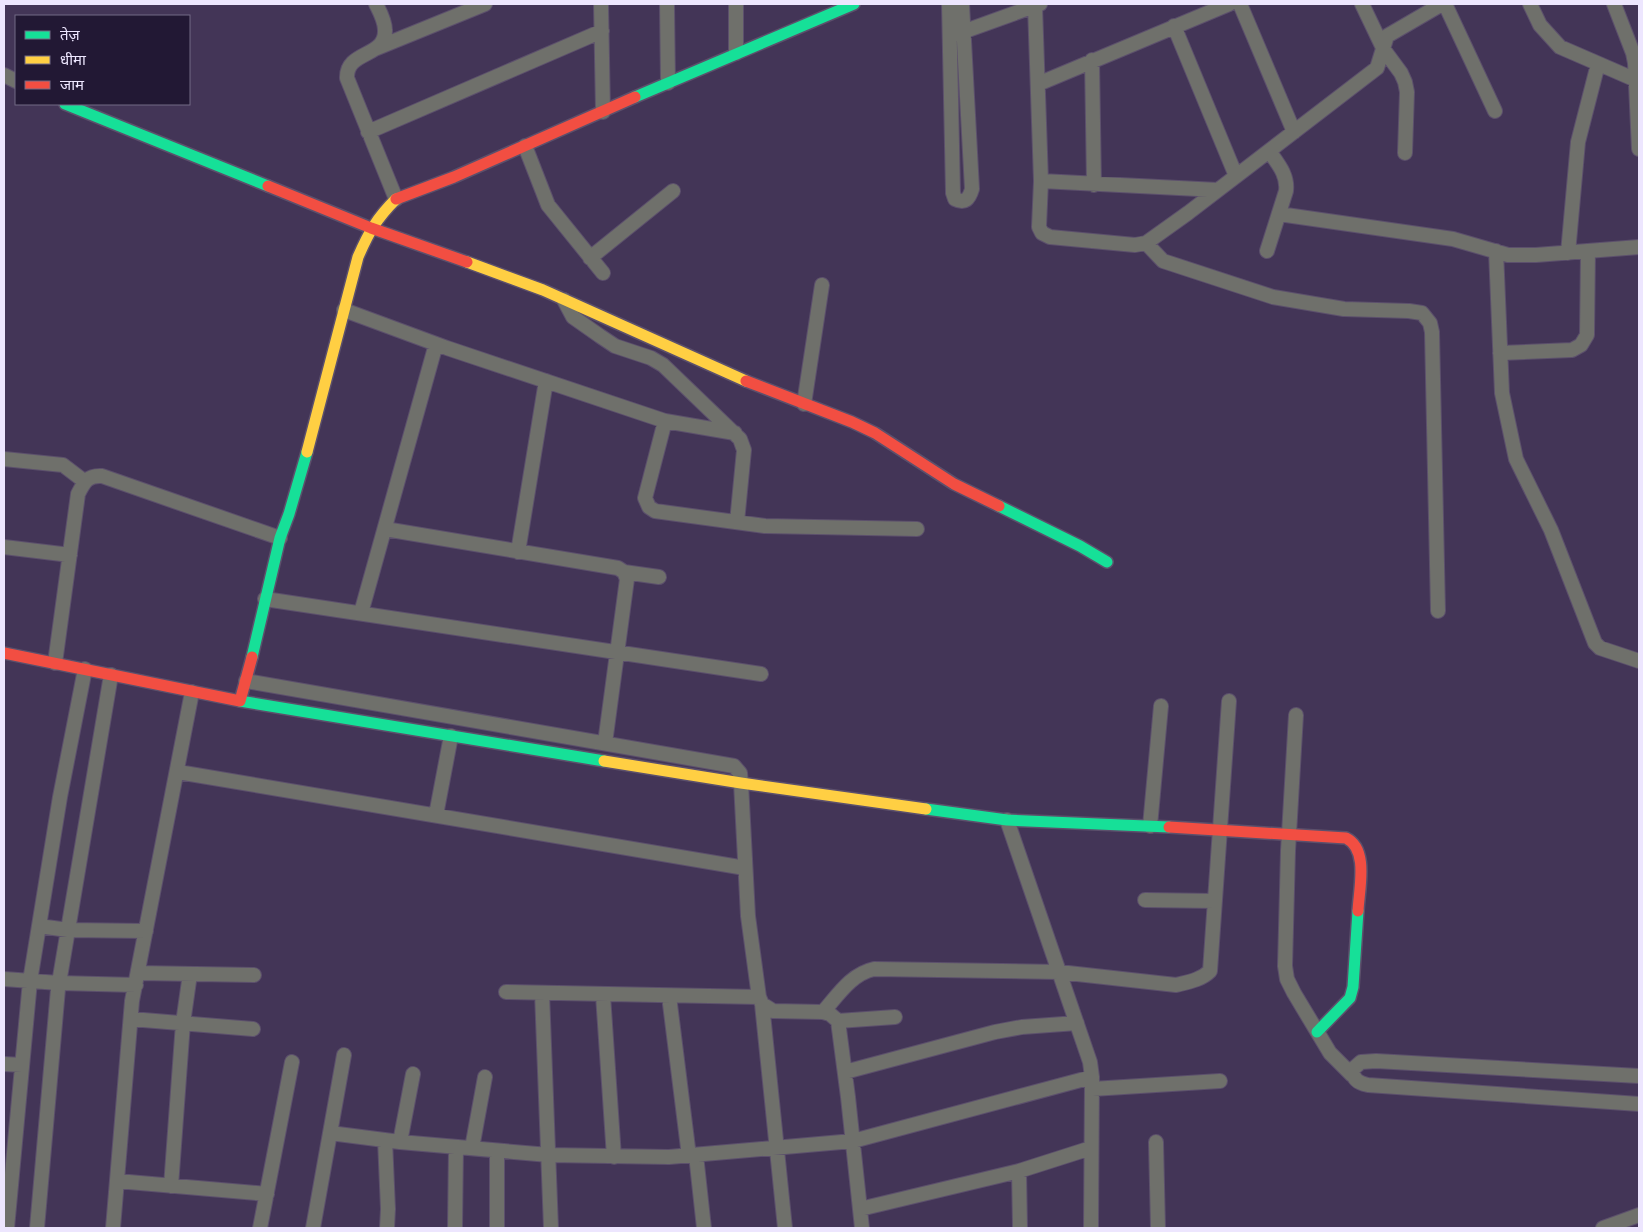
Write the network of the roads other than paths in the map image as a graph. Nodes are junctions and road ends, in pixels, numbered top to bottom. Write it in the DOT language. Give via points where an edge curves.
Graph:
graph roads {
  1 [pos="376,4"];
  2 [pos="485,4"];
  3 [pos="601,4"];
  4 [pos="667,4"];
  5 [pos="736,4"];
  6 [pos="854,4"];
  7 [pos="949,4"];
  8 [pos="962,4"];
  9 [pos="1229,4"];
  10 [pos="1240,4"];
  11 [pos="1362,4"];
  12 [pos="1444,4"];
  13 [pos="1530,4"];
  14 [pos="1614,4"];
  15 [pos="1038,5"];
  16 [pos="1174,26"];
  17 [pos="602,31"];
  18 [pos="964,32"];
  19 [pos="949,37"];
  20 [pos="377,48"];
  21 [pos="1384,50"];
  22 [pos="736,54"];
  23 [pos="1092,60"];
  24 [pos="1598,64"];
  25 [pos="1636,80"];
  26 [pos="668,83"];
  27 [pos="1038,84"];
  28 [pos="67,105"];
  29 [pos="1495,111"];
  30 [pos="603,112"];
  31 [pos="368,132"];
  32 [pos="1294,132"];
  33 [pos="524,146"];
  34 [pos="1639,149"];
  35 [pos="1269,151"];
  36 [pos="1405,153"];
  37 [pos="1236,176"];
  38 [pos="1041,181"];
  39 [pos="1094,185"];
  40 [pos="1218,190"];
  41 [pos="673,191"];
  42 [pos="396,199"];
  43 [pos="1279,214"];
  44 [pos="371,228"];
  45 [pos="1146,243"];
  46 [pos="1639,247"];
  47 [pos="1267,251"];
  48 [pos="1496,251"];
  49 [pos="1588,251"];
  50 [pos="1568,253"];
  51 [pos="590,258"];
  52 [pos="603,272"];
  53 [pos="822,285"];
  54 [pos="564,300"];
  55 [pos="344,310"];
  56 [pos="436,344"];
  57 [pos="1500,353"];
  58 [pos="546,381"];
  59 [pos="804,404"];
  60 [pos="665,421"];
  61 [pos="735,433"];
  62 [pos="4,459"];
  63 [pos="84,481"];
  64 [pos="737,522"];
  65 [pos="384,529"];
  66 [pos="916,529"];
  67 [pos="280,538"];
  68 [pos="4,547"];
  69 [pos="518,552"];
  70 [pos="70,555"];
  71 [pos="1107,562"];
  72 [pos="624,572"];
  73 [pos="659,577"];
  74 [pos="266,599"];
  75 [pos="1438,611"];
  76 [pos="361,614"];
  77 [pos="618,652"];
  78 [pos="4,653"];
  79 [pos="1639,661"];
  80 [pos="55,663"];
  81 [pos="85,669"];
  82 [pos="761,674"];
  83 [pos="111,675"];
  84 [pos="246,681"];
  85 [pos="192,692"];
  86 [pos="240,701"];
  87 [pos="1229,701"];
  88 [pos="1161,706"];
  89 [pos="401,708"];
  90 [pos="1296,715"];
  91 [pos="396,726"];
  92 [pos="451,736"];
  93 [pos="605,743"];
  94 [pos="178,772"];
  95 [pos="741,783"];
  96 [pos="436,815"];
  97 [pos="1007,820"];
  98 [pos="1150,826"];
  99 [pos="1220,829"];
  100 [pos="1289,834"];
  101 [pos="745,868"];
  102 [pos="1144,900"];
  103 [pos="1215,902"];
  104 [pos="53,928"];
  105 [pos="146,931"];
  106 [pos="1059,972"];
  107 [pos="190,974"];
  108 [pos="254,975"];
  109 [pos="4,979"];
  110 [pos="137,979"];
  111 [pos="44,982"];
  112 [pos="506,992"];
  113 [pos="542,993"];
  114 [pos="603,995"];
  115 [pos="670,996"];
  116 [pos="761,1001"];
  117 [pos="823,1012"];
  118 [pos="895,1017"];
  119 [pos="131,1019"];
  120 [pos="838,1021"];
  121 [pos="1077,1023"];
  122 [pos="183,1024"];
  123 [pos="253,1029"];
  124 [pos="1317,1032"];
  125 [pos="344,1055"];
  126 [pos="292,1062"];
  127 [pos="4,1064"];
  128 [pos="22,1065"];
  129 [pos="845,1072"];
  130 [pos="413,1074"];
  131 [pos="1352,1075"];
  132 [pos="1639,1076"];
  133 [pos="484,1077"];
  134 [pos="1220,1080"];
  135 [pos="1092,1083"];
  136 [pos="1639,1104"];
  137 [pos="330,1133"];
  138 [pos="384,1140"];
  139 [pos="853,1141"];
  140 [pos="400,1142"];
  141 [pos="1156,1142"];
  142 [pos="456,1147"];
  143 [pos="472,1148"];
  144 [pos="777,1148"];
  145 [pos="1091,1148"];
  146 [pos="498,1151"];
  147 [pos="550,1155"];
  148 [pos="692,1155"];
  149 [pos="614,1157"];
  150 [pos="1019,1171"];
  151 [pos="117,1181"];
  152 [pos="171,1186"];
  153 [pos="267,1194"];
  154 [pos="860,1209"];
  155 [pos="1639,1215"];
  156 [pos="7,1228"];
  157 [pos="37,1228"];
  158 [pos="113,1228"];
  159 [pos="260,1228"];
  160 [pos="313,1228"];
  161 [pos="387,1228"];
  162 [pos="454,1228"];
  163 [pos="497,1228"];
  164 [pos="551,1228"];
  165 [pos="704,1228"];
  166 [pos="785,1228"];
  167 [pos="862,1228"];
  168 [pos="1020,1228"];
  169 [pos="1091,1228"];
  170 [pos="1158,1228"];
  171 [pos="1603,1228"];
  1 -- 20 [label="street" via="385,29 384,40"];
  2 -- 20 [label="street"];
  3 -- 17 [label="street"];
  4 -- 26 [label="street"];
  5 -- 22 [label="street"];
  6 -- 22 [label="street"];
  7 -- 19 [label="street"];
  8 -- 18 [label="street"];
  9 -- 16 [label="street"];
  10 -- 32 [label="street"];
  11 -- 21 [label="street"];
  12 -- 21 [label="street" via="1392,33 1385,41"];
  12 -- 29 [label="street"];
  13 -- 24 [label="street" via="1540,25 1560,47"];
  14 -- 25 [label="street" via="1633,53"];
  15 -- 18 [label="street"];
  15 -- 27 [label="street"];
  16 -- 23 [label="street"];
  16 -- 37 [label="street"];
  17 -- 30 [label="street"];
  17 -- 31 [label="street"];
  18 -- 19 [label="street"];
  18 -- 19 [label="street" via="972,190 970,198 965,201 955,199 953,193"];
  20 -- 31 [label="street" via="352,62 346,70 346,78"];
  21 -- 32 [label="street" via="1378,68"];
  21 -- 36 [label="street" via="1401,73 1407,92"];
  22 -- 26 [label="street"];
  23 -- 27 [label="street"];
  23 -- 39 [label="street"];
  24 -- 25 [label="street"];
  24 -- 50 [label="street" via="1578,142"];
  25 -- 34 [label="street"];
  26 -- 30 [label="street"];
  27 -- 38 [label="street"];
  28 -- 44 [label="street"];
  30 -- 33 [label="street"];
  31 -- 42 [label="street"];
  32 -- 35 [label="street"];
  33 -- 42 [label="street"];
  33 -- 51 [label="street" via="548,205"];
  35 -- 37 [label="street"];
  35 -- 43 [label="street" via="1287,181"];
  37 -- 40 [label="street"];
  38 -- 39 [label="street"];
  38 -- 45 [label="street" via="1039,228 1042,232 1050,236 1135,245"];
  39 -- 40 [label="street"];
  40 -- 45 [label="street"];
  41 -- 51 [label="street"];
  42 -- 44 [label="street"];
  43 -- 47 [label="street"];
  43 -- 48 [label="street" via="1453,240"];
  44 -- 54 [label="street"];
  44 -- 55 [label="street" via="358,257"];
  45 -- 75 [label="street" via="1163,261 1273,297 1344,308 1409,311 1426,317 1432,332"];
  46 -- 49 [label="street"];
  48 -- 50 [label="street" via="1508,255"];
  48 -- 57 [label="street"];
  49 -- 50 [label="street"];
  49 -- 57 [label="street" via="1587,335 1581,346 1572,350"];
  51 -- 52 [label="street"];
  53 -- 59 [label="street"];
  54 -- 59 [label="street"];
  54 -- 61 [label="street" via="573,317 615,346 663,364"];
  55 -- 56 [label="street"];
  55 -- 67 [label="street" via="312,437"];
  56 -- 58 [label="street"];
  56 -- 65 [label="street"];
  57 -- 79 [label="street" via="1502,393 1516,459 1552,530 1592,638 1600,648"];
  58 -- 60 [label="street"];
  58 -- 69 [label="street"];
  59 -- 71 [label="street" via="876,433 954,484"];
  60 -- 61 [label="street"];
  60 -- 64 [label="street" via="646,498 649,507 655,511"];
  61 -- 64 [label="street" via="744,450"];
  62 -- 63 [label="street" via="63,466"];
  63 -- 67 [label="street" via="94,475 102,476"];
  63 -- 70 [label="street" via="78,494"];
  64 -- 66 [label="street" via="764,526"];
  65 -- 69 [label="street"];
  65 -- 76 [label="street"];
  67 -- 74 [label="street"];
  68 -- 70 [label="street"];
  69 -- 72 [label="street" via="618,568"];
  70 -- 80 [label="street"];
  72 -- 73 [label="street"];
  72 -- 77 [label="street" via="627,579"];
  74 -- 76 [label="street"];
  74 -- 84 [label="street"];
  76 -- 77 [label="street"];
  77 -- 82 [label="street"];
  77 -- 93 [label="street"];
  78 -- 80 [label="street"];
  80 -- 81 [label="street"];
  81 -- 83 [label="street"];
  81 -- 104 [label="street" via="60,797"];
  83 -- 85 [label="street"];
  83 -- 104 [label="street"];
  84 -- 86 [label="street"];
  84 -- 89 [label="street"];
  85 -- 86 [label="street"];
  85 -- 94 [label="street"];
  86 -- 91 [label="street"];
  87 -- 99 [label="street"];
  88 -- 98 [label="street"];
  89 -- 91 [label="street"];
  89 -- 93 [label="street"];
  90 -- 100 [label="street"];
  91 -- 92 [label="street"];
  92 -- 95 [label="street"];
  92 -- 96 [label="street"];
  93 -- 95 [label="street" via="734,766 740,773"];
  94 -- 96 [label="street"];
  94 -- 105 [label="street"];
  95 -- 97 [label="street"];
  95 -- 101 [label="street"];
  96 -- 101 [label="street"];
  97 -- 98 [label="street"];
  97 -- 106 [label="street"];
  98 -- 99 [label="street"];
  99 -- 100 [label="street"];
  99 -- 103 [label="street"];
  100 -- 124 [label="street" via="1285,966 1287,979"];
  100 -- 124 [label="street" via="1346,838 1353,841 1361,858 1353,987 1350,998"];
  101 -- 116 [label="street" via="748,916"];
  102 -- 103 [label="street"];
  103 -- 106 [label="street" via="1210,971 1206,976 1176,985"];
  104 -- 105 [label="street"];
  104 -- 111 [label="street"];
  104 -- 111 [label="street"];
  105 -- 110 [label="street"];
  106 -- 117 [label="street" via="874,969 849,981"];
  106 -- 121 [label="street"];
  107 -- 108 [label="street"];
  107 -- 110 [label="street"];
  107 -- 122 [label="street"];
  109 -- 111 [label="street"];
  110 -- 111 [label="street"];
  110 -- 119 [label="street"];
  111 -- 128 [label="street"];
  111 -- 157 [label="street"];
  112 -- 113 [label="street"];
  113 -- 114 [label="street"];
  113 -- 147 [label="street"];
  114 -- 115 [label="street"];
  114 -- 149 [label="street"];
  115 -- 116 [label="street"];
  115 -- 148 [label="street"];
  116 -- 117 [label="street" via="772,1012"];
  116 -- 144 [label="street"];
  117 -- 120 [label="street"];
  118 -- 120 [label="street"];
  119 -- 122 [label="street"];
  119 -- 151 [label="street"];
  120 -- 129 [label="street"];
  121 -- 129 [label="street" via="996,1032"];
  121 -- 135 [label="street" via="1090,1062"];
  122 -- 123 [label="street"];
  122 -- 152 [label="street"];
  124 -- 131 [label="street" via="1330,1053"];
  125 -- 137 [label="street"];
  126 -- 153 [label="street"];
  127 -- 128 [label="street"];
  128 -- 156 [label="street"];
  129 -- 139 [label="street"];
  130 -- 140 [label="street"];
  131 -- 132 [label="street" via="1353,1069 1361,1062 1376,1061"];
  131 -- 136 [label="street" via="1356,1081 1368,1085"];
  133 -- 143 [label="street"];
  134 -- 135 [label="street"];
  135 -- 139 [label="street"];
  135 -- 145 [label="street"];
  137 -- 138 [label="street"];
  137 -- 160 [label="street"];
  138 -- 140 [label="street"];
  138 -- 161 [label="street"];
  139 -- 144 [label="street"];
  139 -- 154 [label="street"];
  140 -- 142 [label="street"];
  141 -- 170 [label="street"];
  142 -- 143 [label="street"];
  142 -- 162 [label="street"];
  143 -- 146 [label="street"];
  144 -- 148 [label="street"];
  144 -- 166 [label="street"];
  145 -- 150 [label="street"];
  145 -- 169 [label="street"];
  146 -- 147 [label="street"];
  146 -- 163 [label="street"];
  147 -- 149 [label="street"];
  147 -- 164 [label="street"];
  148 -- 149 [label="street"];
  148 -- 165 [label="street"];
  150 -- 154 [label="street"];
  150 -- 168 [label="street"];
  151 -- 152 [label="street"];
  151 -- 158 [label="street"];
  152 -- 153 [label="street"];
  153 -- 159 [label="street"];
  154 -- 167 [label="street"];
  155 -- 171 [label="street"];
}
